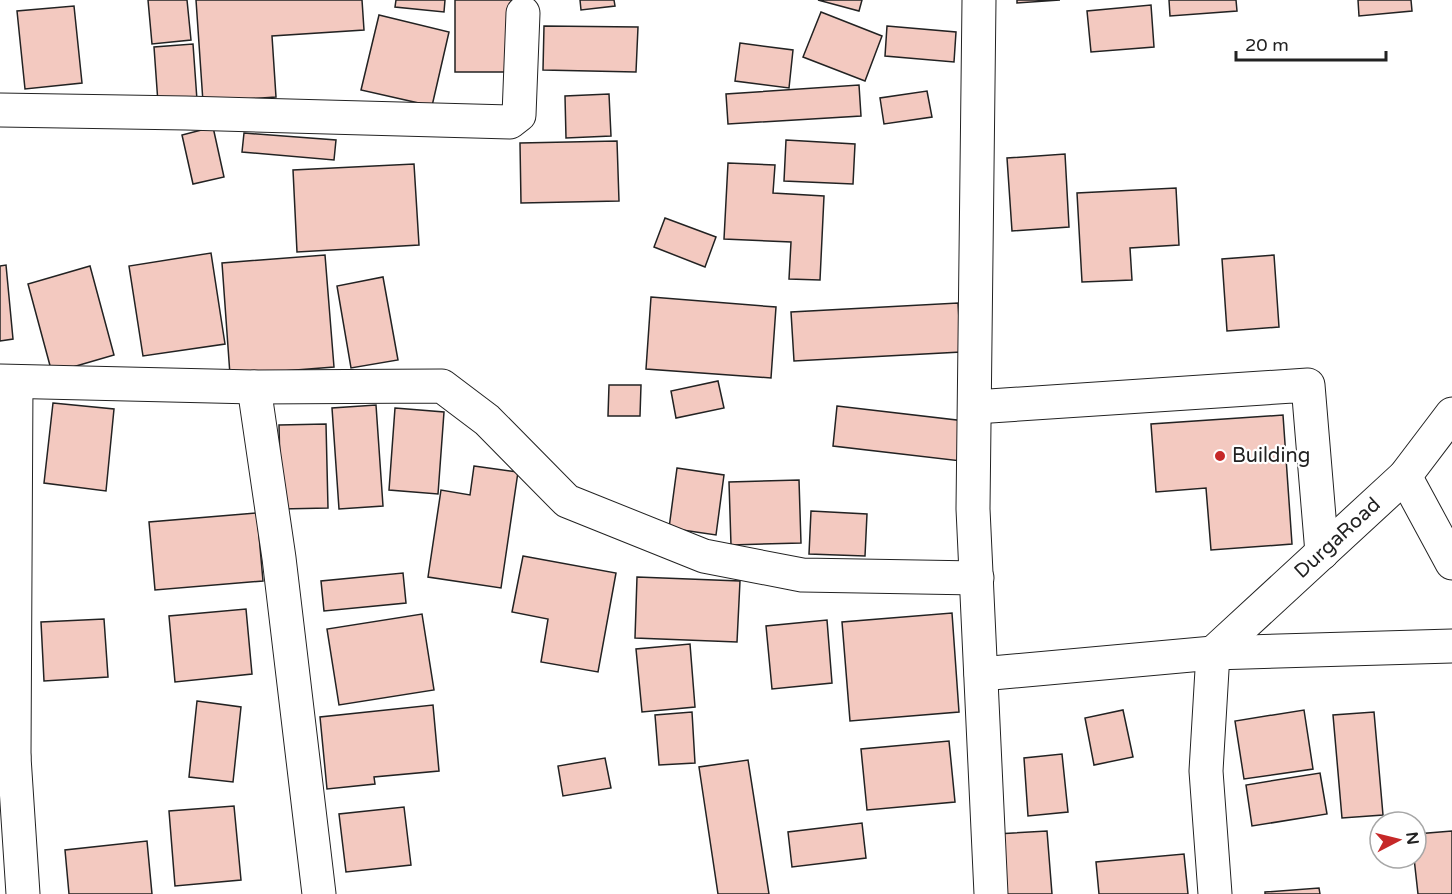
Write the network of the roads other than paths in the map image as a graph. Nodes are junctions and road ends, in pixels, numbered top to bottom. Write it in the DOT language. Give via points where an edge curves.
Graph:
graph roads {
  1 [pos="979,0"];
  2 [pos="523,13"];
  3 [pos="0,110"];
  4 [pos="8,382"];
  5 [pos="254,387"];
  6 [pos="975,407"];
  7 [pos="1452,414"];
  8 [pos="1405,476"];
  9 [pos="1322,553"];
  10 [pos="1452,563"];
  11 [pos="976,578"];
  12 [pos="1452,646"];
  13 [pos="1213,653"];
  14 [pos="981,675"];
  15 [pos="7,757"];
  16 [pos="23,894"];
  17 [pos="319,894"];
  18 [pos="991,894"];
  19 [pos="1215,894"];
  1 -- 6 [label="street"];
  2 -- 3 [label="street" via="519,116 510,122"];
  4 -- 5 [label="street"];
  4 -- 15 [label="street"];
  5 -- 11 [label="street" via="442,386 487,420 567,501 704,556 802,575"];
  5 -- 17 [label="street" via="279,558"];
  6 -- 9 [label="street" via="1308,385"];
  6 -- 11 [label="street"];
  7 -- 8 [label="street, DurgaRoad"];
  8 -- 9 [label="street, DurgaRoad"];
  8 -- 10 [label="street"];
  9 -- 13 [label="street, DurgaRoad"];
  11 -- 14 [label="street"];
  12 -- 13 [label="street"];
  13 -- 14 [label="street"];
  13 -- 19 [label="street" via="1206,771"];
  14 -- 18 [label="street"];
  15 -- 16 [label="street"];
}
